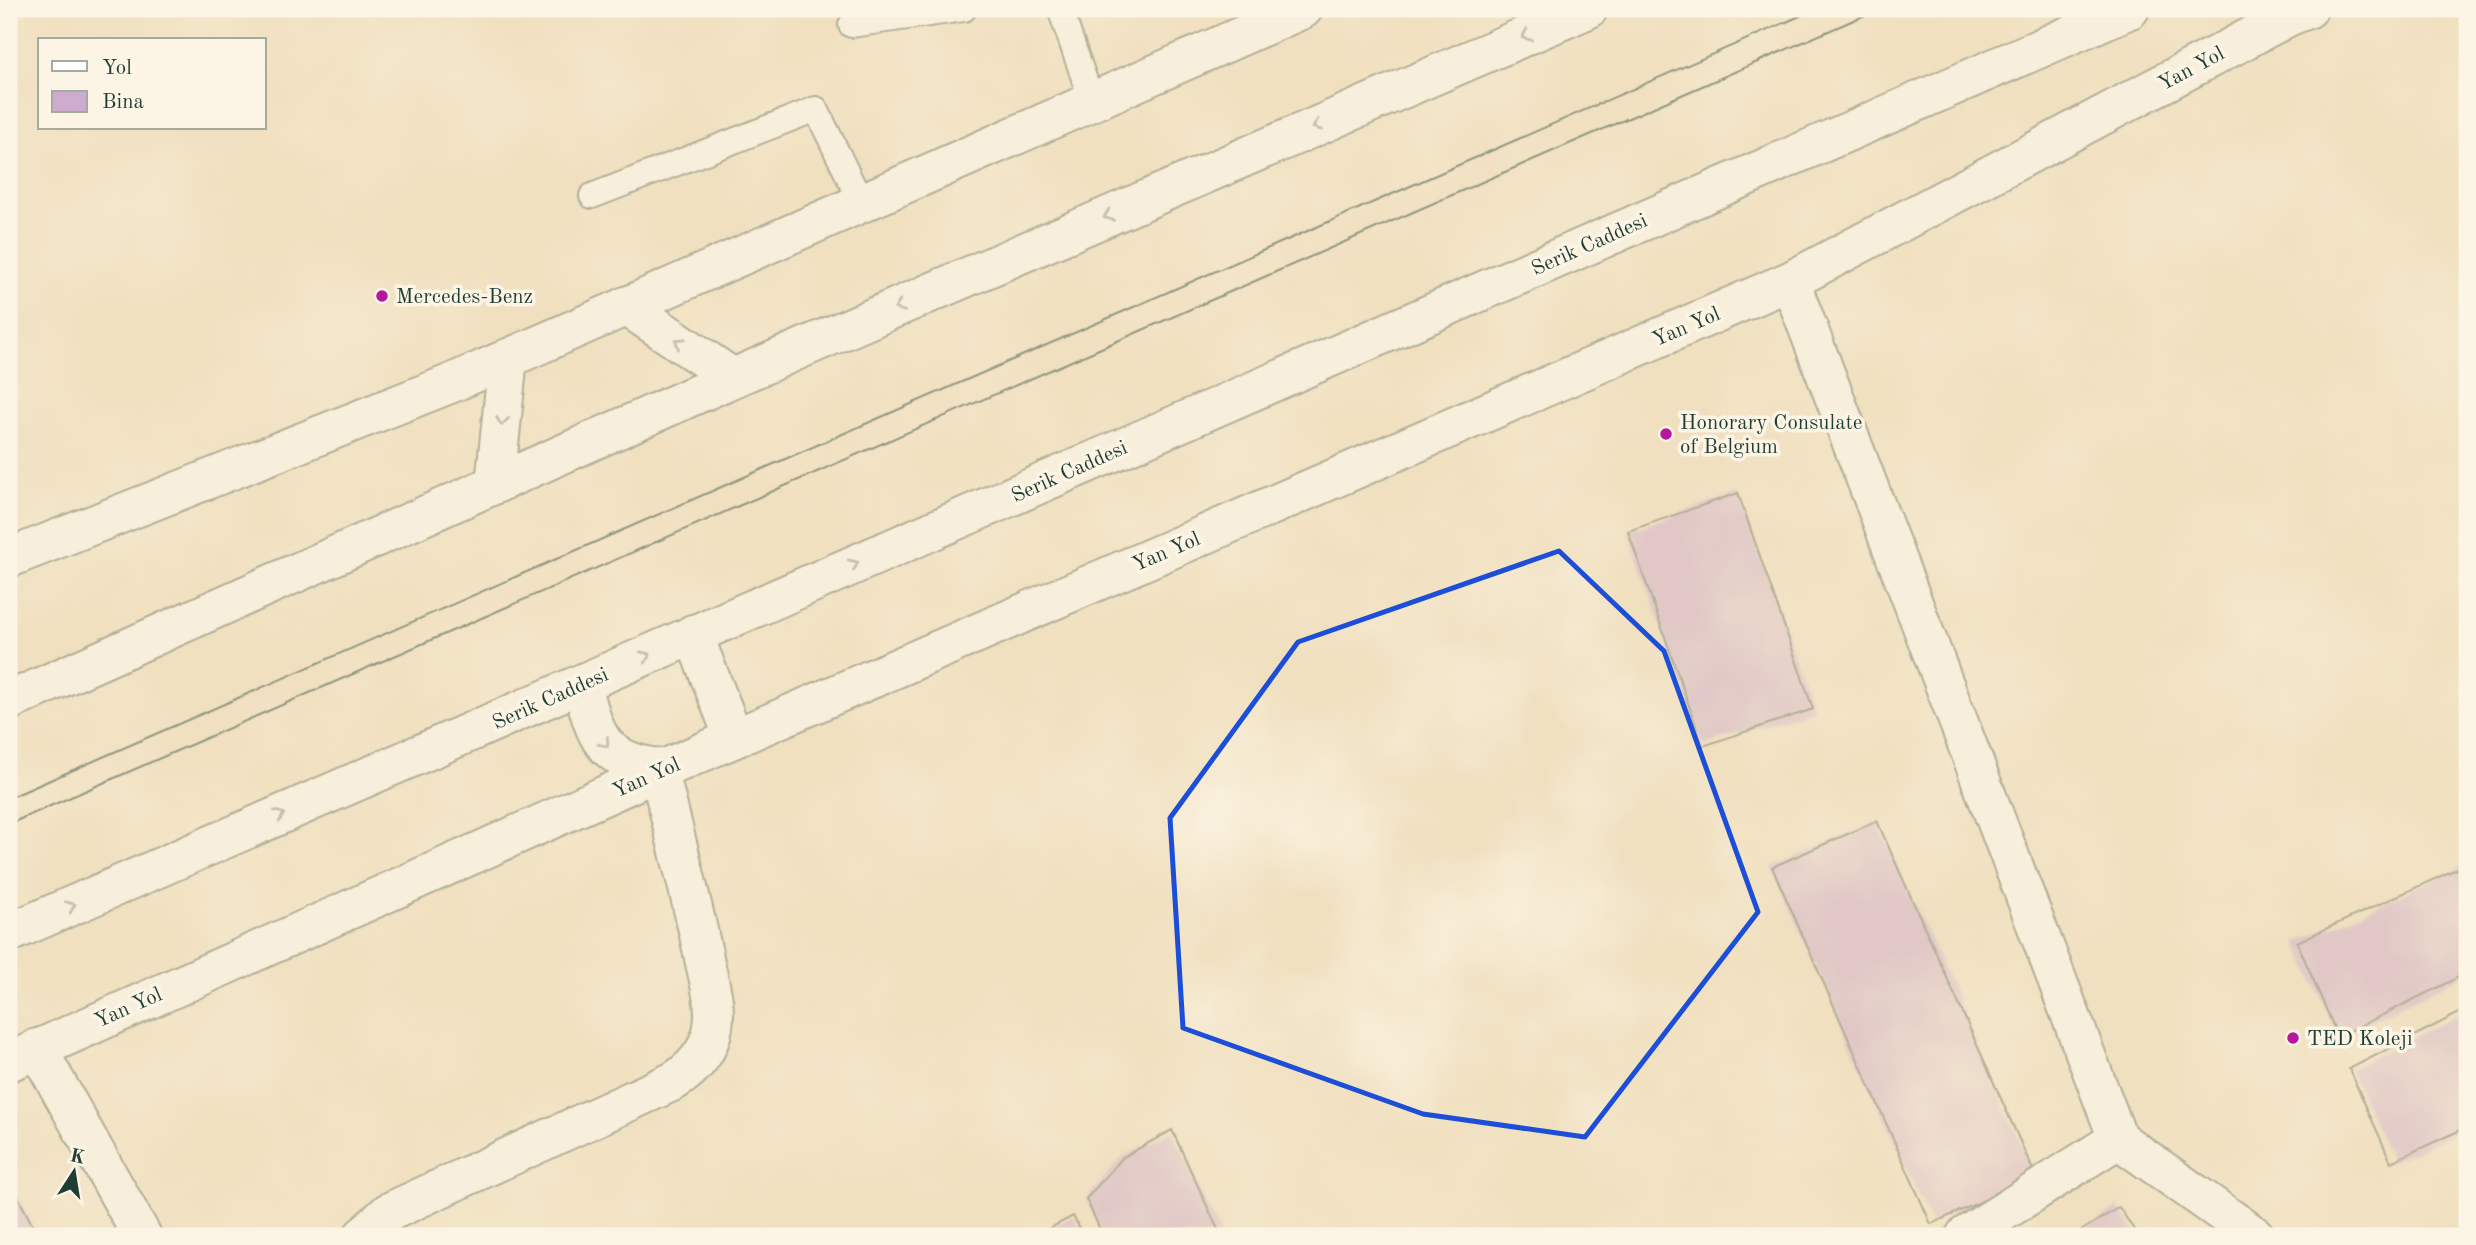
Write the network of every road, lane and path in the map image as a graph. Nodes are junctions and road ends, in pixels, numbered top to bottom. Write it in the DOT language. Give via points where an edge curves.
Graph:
graph roads {
  1 [pos="964,9"];
  2 [pos="1060,9"];
  3 [pos="1588,9"];
  4 [pos="2130,9"];
  5 [pos="2308,9"];
  6 [pos="1281,13"];
  7 [pos="851,25"];
  8 [pos="1092,101"];
  9 [pos="592,196"];
  10 [pos="861,202"];
  11 [pos="1790,281"];
  12 [pos="626,306"];
  13 [pos="508,358"];
  14 [pos="733,379"];
  15 [pos="495,484"];
  16 [pos="9,558"];
  17 [pos="693,634"];
  18 [pos="582,684"];
  19 [pos="9,701"];
  20 [pos="734,738"];
  21 [pos="659,771"];
  22 [pos="9,933"];
  23 [pos="23,1055"];
  24 [pos="2118,1139"];
  25 [pos="142,1236"];
  26 [pos="363,1236"];
  27 [pos="1965,1236"];
  28 [pos="2255,1236"];
  1 -- 7 [label="lane"];
  2 -- 8 [label="lane"];
  3 -- 14 [label="main road, one-way"];
  17 -- 4 [label="main road, Serik Caddesi, one-way"];
  5 -- 11 [label="main road, Yan Yol"];
  6 -- 8 [label="main road"];
  8 -- 10 [label="main road"];
  9 -- 10 [label="lane" via="816,109"];
  10 -- 12 [label="main road"];
  11 -- 20 [label="main road, Yan Yol"];
  11 -- 24 [label="main road"];
  12 -- 13 [label="main road"];
  14 -- 12 [label="main road, one-way"];
  13 -- 15 [label="main road, one-way"];
  13 -- 16 [label="main road"];
  14 -- 15 [label="main road"];
  15 -- 19 [label="main road"];
  18 -- 17 [label="main road, Serik Caddesi, one-way"];
  17 -- 20 [label="main road"];
  18 -- 21 [label="main road, one-way" via="593,727 605,746 621,759"];
  22 -- 18 [label="main road, Serik Caddesi, one-way"];
  20 -- 21 [label="main road, Yan Yol"];
  21 -- 23 [label="main road, Yan Yol"];
  21 -- 26 [label="main road" via="713,1006 712,1030 699,1060 674,1081 388,1212"];
  23 -- 25 [label="main road"];
  24 -- 27 [label="main road"];
  24 -- 28 [label="main road"];
}
